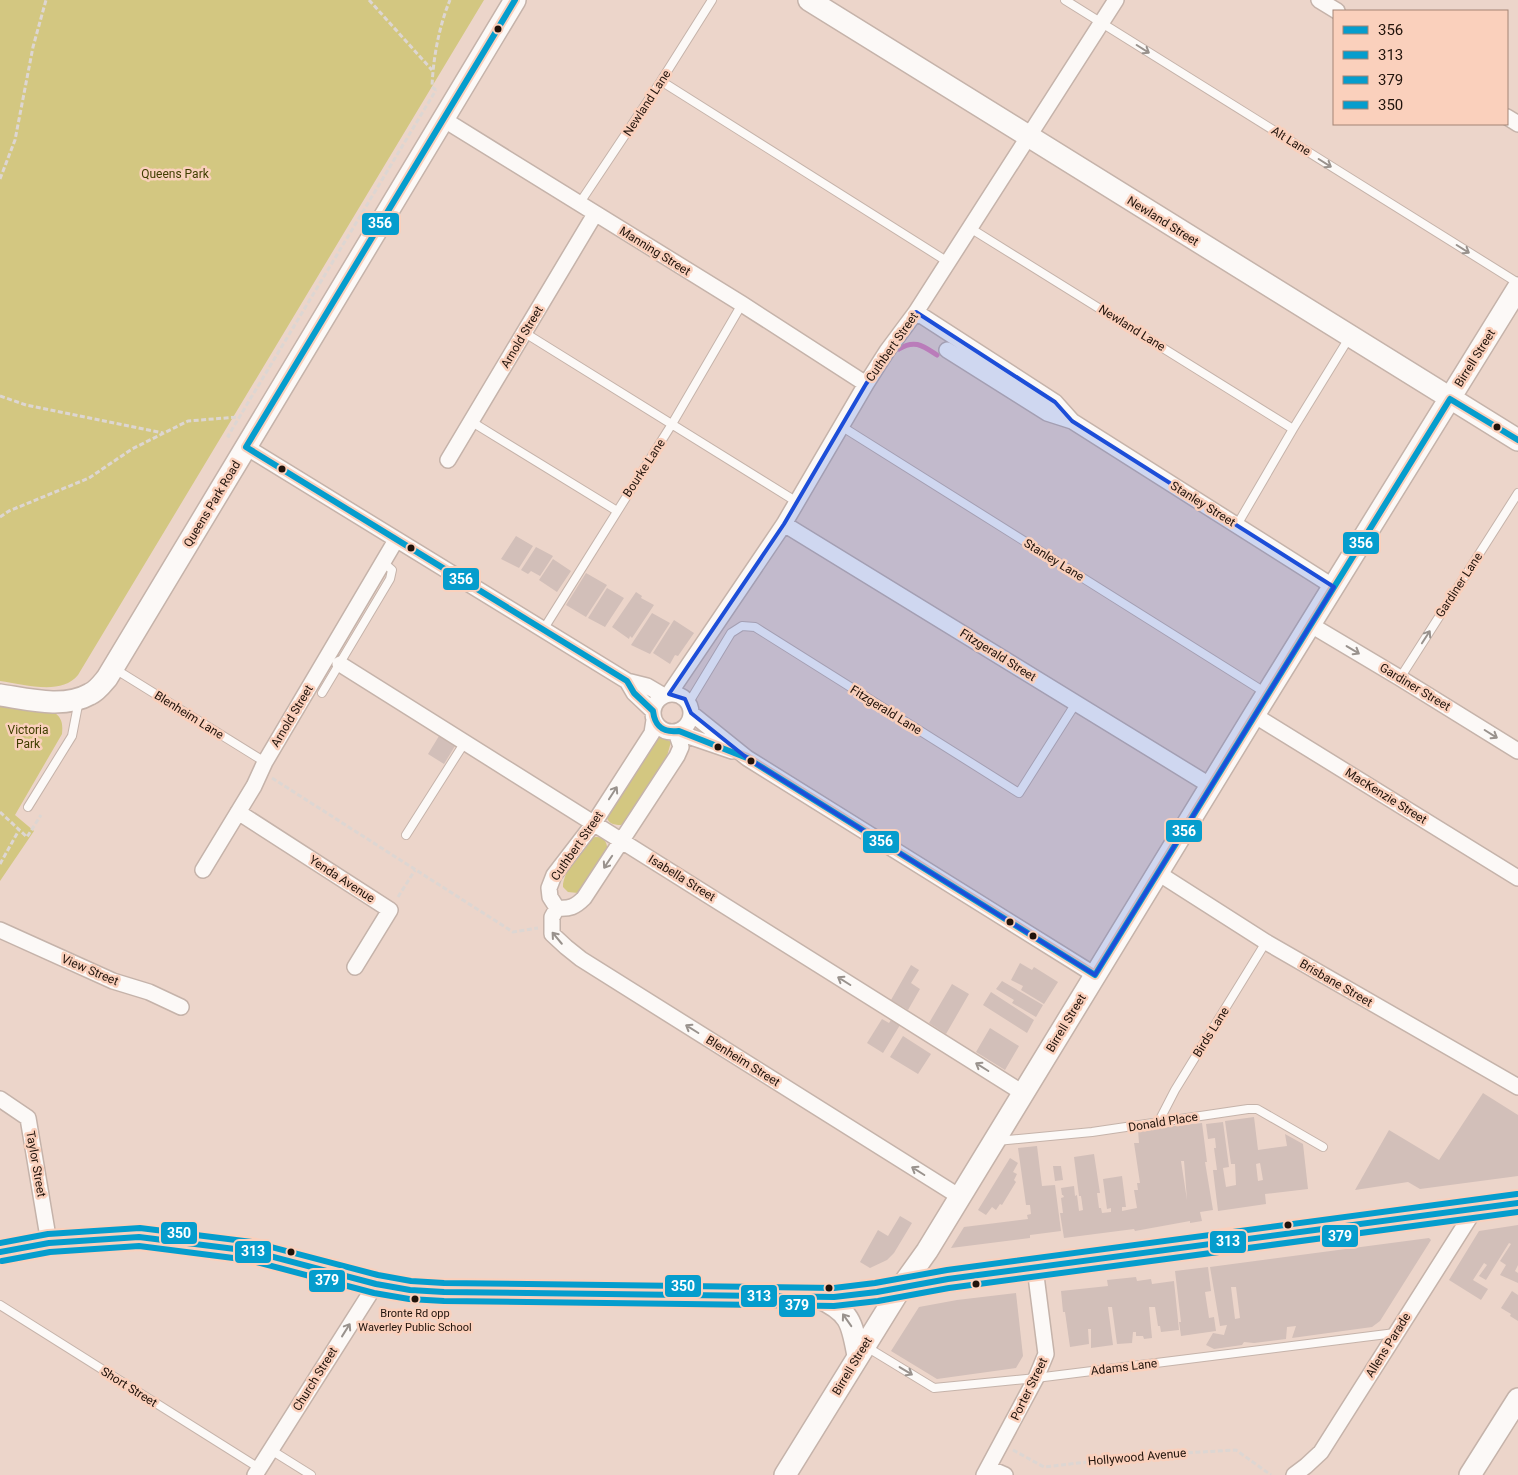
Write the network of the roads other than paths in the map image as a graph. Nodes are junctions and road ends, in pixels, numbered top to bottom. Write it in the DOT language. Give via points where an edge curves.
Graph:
graph roads {
  1 [pos="515,0"];
  2 [pos="712,0"];
  3 [pos="809,0"];
  4 [pos="1065,0"];
  5 [pos="1116,0"];
  6 [pos="1319,0"];
  7 [pos="1335,10"];
  8 [pos="1102,23"];
  9 [pos="661,82"];
  10 [pos="443,119"];
  11 [pos="1028,137"];
  12 [pos="579,204"];
  13 [pos="596,214"];
  14 [pos="970,228"];
  15 [pos="948,262"];
  16 [pos="1517,291"];
  17 [pos="742,304"];
  18 [pos="916,312"];
  19 [pos="525,333"];
  20 [pos="1350,336"];
  21 [pos="947,350"];
  22 [pos="866,384"];
  23 [pos="1450,399"];
  24 [pos="1072,421"];
  25 [pos="472,422"];
  26 [pos="672,424"];
  27 [pos="841,426"];
  28 [pos="1293,429"];
  29 [pos="1518,440"];
  30 [pos="246,447"];
  31 [pos="448,460"];
  32 [pos="1518,493"];
  33 [pos="797,502"];
  34 [pos="616,511"];
  35 [pos="784,524"];
  36 [pos="1237,524"];
  37 [pos="396,540"];
  38 [pos="384,562"];
  39 [pos="1334,587"];
  40 [pos="1311,625"];
  41 [pos="543,630"];
  42 [pos="340,664"];
  43 [pos="114,668"];
  44 [pos="1400,678"];
  45 [pos="626,681"];
  46 [pos="322,694"];
  47 [pos="1268,694"];
  48 [pos="0,695"];
  49 [pos="666,695"];
  50 [pos="80,698"];
  51 [pos="1076,703"];
  52 [pos="690,708"];
  53 [pos="654,715"];
  54 [pos="1254,715"];
  55 [pos="678,731"];
  56 [pos="465,742"];
  57 [pos="1518,751"];
  58 [pos="747,758"];
  59 [pos="262,768"];
  60 [pos="1211,786"];
  61 [pos="28,807"];
  62 [pos="238,812"];
  63 [pos="594,822"];
  64 [pos="406,836"];
  65 [pos="622,841"];
  66 [pos="203,870"];
  67 [pos="1158,873"];
  68 [pos="1518,878"];
  69 [pos="557,908"];
  70 [pos="0,930"];
  71 [pos="1266,942"];
  72 [pos="355,967"];
  73 [pos="1095,975"];
  74 [pos="181,1007"];
  75 [pos="1518,1087"];
  76 [pos="1023,1093"];
  77 [pos="0,1099"];
  78 [pos="1158,1123"];
  79 [pos="993,1142"];
  80 [pos="1323,1147"];
  81 [pos="960,1197"];
  82 [pos="1518,1203"];
  83 [pos="1475,1209"];
  84 [pos="49,1243"];
  85 [pos="0,1252"];
  86 [pos="1035,1268"];
  87 [pos="376,1284"];
  88 [pos="902,1286"];
  89 [pos="817,1297"];
  90 [pos="0,1305"];
  91 [pos="1396,1333"];
  92 [pos="861,1351"];
  93 [pos="1036,1378"];
  94 [pos="1518,1399"];
  95 [pos="271,1450"];
  96 [pos="986,1471"];
  97 [pos="257,1472"];
  98 [pos="311,1475"];
  99 [pos="785,1475"];
  100 [pos="1005,1475"];
  101 [pos="1294,1475"];
  102 [pos="1470,1475"];
  1 -- 10 [label="street, Queens Park Road"];
  2 -- 9 [label="lane, Newland Lane"];
  3 -- 11 [label="street, Newland Street"];
  4 -- 8 [label="lane, Alt Lane"];
  5 -- 8 [label="street, Cuthbert Street"];
  6 -- 7 [label="street"];
  8 -- 11 [label="street, Cuthbert Street"];
  8 -- 16 [label="lane, Alt Lane, one-way"];
  9 -- 12 [label="lane, Newland Lane"];
  9 -- 15 [label="lane"];
  10 -- 12 [label="street, Manning Street"];
  10 -- 30 [label="street, Queens Park Road"];
  11 -- 14 [label="street, Cuthbert Street"];
  11 -- 20 [label="street, Newland Street"];
  12 -- 13 [label="street, Manning Street"];
  13 -- 17 [label="street, Manning Street"];
  13 -- 19 [label="street, Arnold Street"];
  14 -- 15 [label="street, Cuthbert Street"];
  14 -- 28 [label="lane, Newland Lane"];
  15 -- 18 [label="street, Cuthbert Street"];
  16 -- 23 [label="street, Birrell Street"];
  17 -- 22 [label="street, Manning Street"];
  17 -- 26 [label="lane, Bourke Lane"];
  18 -- 22 [label="street, Cuthbert Street"];
  18 -- 24 [label="street, Stanley Street" via="1055,402"];
  19 -- 25 [label="street, Arnold Street"];
  19 -- 26 [label="lane"];
  20 -- 23 [label="street, Newland Street"];
  20 -- 28 [label="lane"];
  21 -- 24 [label="street, Stanley Street" via="1047,413"];
  22 -- 27 [label="street, Cuthbert Street"];
  23 -- 29 [label="street, Newland Street"];
  23 -- 39 [label="street, Birrell Street"];
  24 -- 36 [label="street, Stanley Street"];
  25 -- 31 [label="street, Arnold Street"];
  25 -- 34 [label="lane"];
  26 -- 33 [label="lane"];
  26 -- 34 [label="lane, Bourke Lane"];
  27 -- 33 [label="street, Cuthbert Street"];
  27 -- 47 [label="lane, Stanley Lane"];
  28 -- 36 [label="lane"];
  30 -- 37 [label="street"];
  30 -- 43 [label="street, Queens Park Road"];
  44 -- 32 [label="lane, Gardiner Lane, one-way"];
  33 -- 35 [label="street, Cuthbert Street"];
  34 -- 41 [label="lane, Bourke Lane"];
  35 -- 49 [label="street, Cuthbert Street"];
  35 -- 51 [label="street, Fitzgerald Street"];
  36 -- 39 [label="street, Stanley Street"];
  37 -- 38 [label="street, Arnold Street"];
  37 -- 41 [label="street"];
  38 -- 42 [label="lane, Arnold Street" via="392,570 390,579"];
  38 -- 59 [label="street, Arnold Street"];
  39 -- 40 [label="street, Birrell Street"];
  40 -- 44 [label="street, Gardiner Street, one-way"];
  40 -- 47 [label="street, Birrell Street"];
  41 -- 45 [label="street"];
  42 -- 46 [label="lane, Arnold Street"];
  42 -- 56 [label="street, Isabella Street"];
  43 -- 50 [label="street, Queens Park Road" via="90,695"];
  43 -- 59 [label="lane, Blenheim Lane"];
  44 -- 57 [label="street, Gardiner Street, one-way"];
  45 -- 49 [label="street"];
  45 -- 53 [label="street"];
  47 -- 54 [label="street, Birrell Street"];
  48 -- 50 [label="street, Queens Park Road" via="56,702"];
  49 -- 52 [label="street" via="680,696"];
  49 -- 53 [label="street" via="656,703"];
  50 -- 61 [label="lane" via="72,736"];
  51 -- 52 [label="lane, Fitzgerald Lane" via="1020,793 755,627 742,626 731,633"];
  51 -- 60 [label="street, Fitzgerald Street"];
  52 -- 55 [label="street" via="688,724"];
  52 -- 58 [label="street"];
  53 -- 55 [label="street" via="660,729"];
  63 -- 53 [label="street, Cuthbert Street, one-way" via="652,733"];
  54 -- 60 [label="street, Birrell Street"];
  54 -- 68 [label="street, MacKenzie Street"];
  55 -- 58 [label="street"];
  55 -- 65 [label="street" via="680,747 677,756"];
  56 -- 63 [label="street, Isabella Street"];
  56 -- 64 [label="lane"];
  58 -- 73 [label="street"];
  59 -- 62 [label="street, Arnold Street"];
  60 -- 67 [label="street, Birrell Street"];
  62 -- 66 [label="street, Arnold Street"];
  62 -- 72 [label="street, Yenda Avenue" via="390,910"];
  63 -- 65 [label="street, Isabella Street"];
  63 -- 69 [label="street, Cuthbert Street" via="554,875 549,888"];
  65 -- 69 [label="street, one-way" via="584,898 576,906"];
  76 -- 65 [label="street, Isabella Street, one-way"];
  67 -- 71 [label="street, Brisbane Street"];
  67 -- 73 [label="street, Birrell Street"];
  81 -- 69 [label="street, Blenheim Street, one-way" via="581,959 552,934 552,918"];
  70 -- 74 [label="street, View Street"];
  71 -- 75 [label="street, Brisbane Street"];
  71 -- 78 [label="lane, Birds Lane"];
  73 -- 76 [label="street, Birrell Street"];
  76 -- 79 [label="street, Birrell Street"];
  77 -- 84 [label="street, Taylor Street" via="28,1118"];
  78 -- 79 [label="lane, Donald Place"];
  78 -- 80 [label="lane, Donald Place" via="1258,1109"];
  79 -- 81 [label="street, Birrell Street"];
  81 -- 88 [label="street, Birrell Street"];
  82 -- 83 [label="street"];
  83 -- 86 [label="street"];
  83 -- 91 [label="street, Allens Parade"];
  84 -- 85 [label="street"];
  84 -- 87 [label="street" via="139,1237 179,1241 251,1251"];
  86 -- 88 [label="street"];
  86 -- 93 [label="street, Porter Street" via="1046,1354"];
  87 -- 89 [label="street" via="444,1292"];
  95 -- 87 [label="street, Church Street, one-way"];
  88 -- 89 [label="street" via="862,1295"];
  88 -- 92 [label="street, Birrell Street"];
  92 -- 89 [label="street, one-way" via="845,1315 834,1304"];
  90 -- 97 [label="lane, Short Street"];
  91 -- 93 [label="lane, Adams Lane"];
  91 -- 101 [label="street, Allens Parade" via="1321,1452"];
  92 -- 93 [label="lane, Adams Lane, one-way" via="934,1388"];
  92 -- 99 [label="street, Birrell Street"];
  93 -- 96 [label="street, Porter Street"];
  94 -- 102 [label="street"];
  95 -- 97 [label="street, Church Street"];
  95 -- 98 [label="lane"];
  96 -- 100 [label="street"];
}
